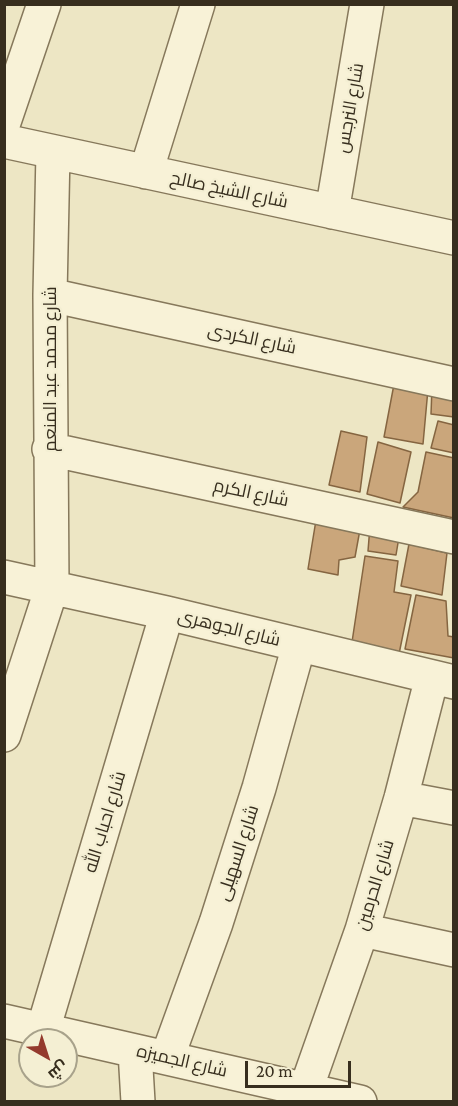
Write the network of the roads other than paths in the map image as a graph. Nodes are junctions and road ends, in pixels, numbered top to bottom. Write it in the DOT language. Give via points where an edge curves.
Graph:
graph roads {
  1 [pos="44,4"];
  2 [pos="198,4"];
  3 [pos="367,4"];
  4 [pos="4,122"];
  5 [pos="4,141"];
  6 [pos="53,152"];
  7 [pos="147,172"];
  8 [pos="332,212"];
  9 [pos="453,238"];
  10 [pos="50,295"];
  11 [pos="453,384"];
  12 [pos="49,449"];
  13 [pos="453,537"];
  14 [pos="4,577"];
  15 [pos="51,587"];
  16 [pos="167,613"];
  17 [pos="299,645"];
  18 [pos="442,680"];
  19 [pos="4,735"];
  20 [pos="401,798"];
  21 [pos="453,808"];
  22 [pos="362,930"];
  23 [pos="453,950"];
  24 [pos="4,1021"];
  25 [pos="35,1028"];
  26 [pos="45,1028"];
  27 [pos="78,1038"];
  28 [pos="135,1051"];
  29 [pos="167,1058"];
  30 [pos="289,1091"];
  31 [pos="138,1101"];
  32 [pos="360,1101"];
  1 -- 4 [label="street"];
  2 -- 7 [label="street"];
  3 -- 8 [label="street, شارع النرجس"];
  5 -- 6 [label="street, شارع الشيخ صالح"];
  6 -- 7 [label="street, شارع الشيخ صالح"];
  6 -- 10 [label="street, شارع محمد عبد المنعم"];
  7 -- 8 [label="street, شارع الشيخ صالح"];
  8 -- 9 [label="street, شارع الشيخ صالح"];
  10 -- 11 [label="street, شارع الكردى"];
  10 -- 12 [label="street, شارع محمد عبد المنعم"];
  12 -- 13 [label="street, شارع الكرم"];
  12 -- 15 [label="street, شارع محمد عبد المنعم"];
  14 -- 15 [label="street, شارع الجوهرى"];
  15 -- 16 [label="street, شارع الجوهرى"];
  15 -- 19 [label="street, شارع محمد عبد المنعم"];
  16 -- 17 [label="street, شارع الجوهرى"];
  16 -- 26 [label="street, شارع احباب الله"];
  17 -- 18 [label="street, شارع الجوهرى"];
  17 -- 29 [label="street, شارع السهيلى" via="216,923"];
  18 -- 20 [label="street, شارع الحرمين"];
  20 -- 21 [label="street"];
  20 -- 22 [label="street, شارع الحرمين"];
  22 -- 23 [label="street"];
  22 -- 30 [label="street, شارع الحرمين"];
  24 -- 25 [label="street, شارع الجميزه"];
  27 -- 28 [label="street, شارع الجميزه"];
  28 -- 29 [label="street, شارع الجميزه"];
  28 -- 31 [label="street"];
  29 -- 30 [label="street, شارع الجميزه"];
  30 -- 32 [label="street, شارع الجميزه"];
}
